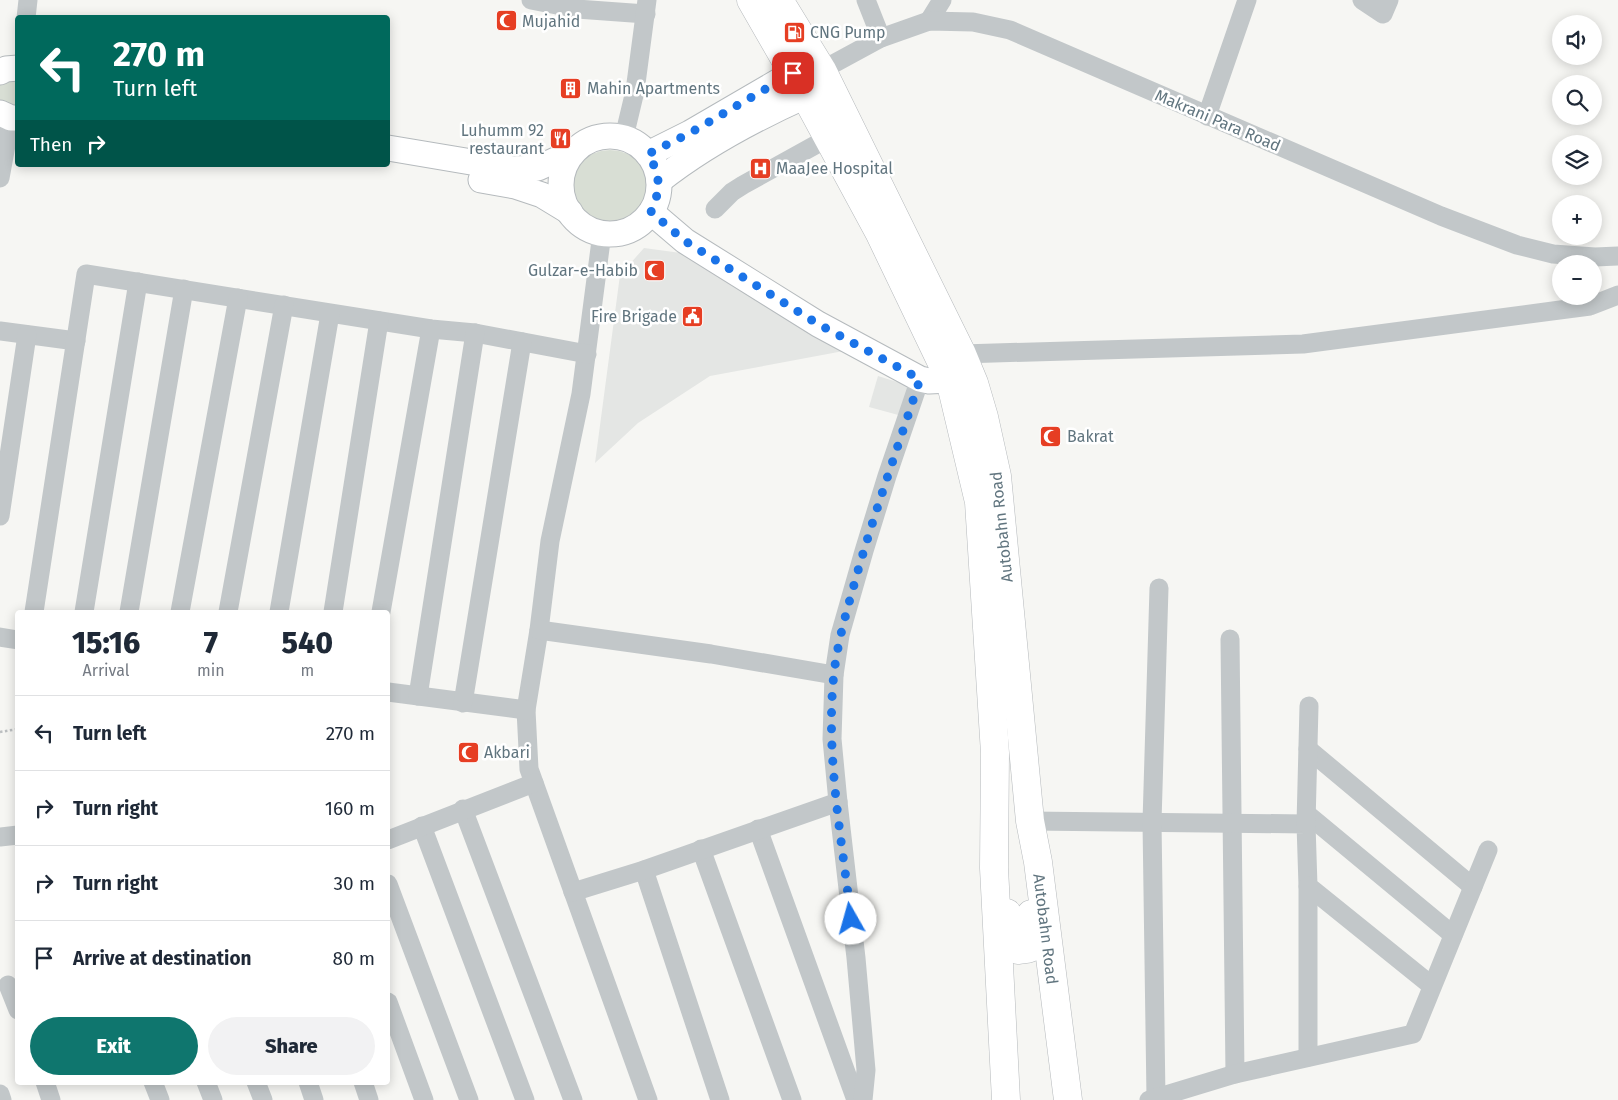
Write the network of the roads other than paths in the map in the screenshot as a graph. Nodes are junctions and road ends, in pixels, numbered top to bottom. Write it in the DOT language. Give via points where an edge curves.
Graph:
graph roads {
  1 [pos="28,0"];
  2 [pos="531,0"];
  3 [pos="750,0"];
  4 [pos="779,0"];
  5 [pos="866,0"];
  6 [pos="942,0"];
  7 [pos="1247,0"];
  8 [pos="1362,0"];
  9 [pos="1389,0"];
  10 [pos="578,5"];
  11 [pos="647,7"];
  12 [pos="26,15"];
  13 [pos="929,21"];
  14 [pos="881,38"];
  15 [pos="15,68"];
  16 [pos="822,70"];
  17 [pos="0,72"];
  18 [pos="799,84"];
  19 [pos="9,116"];
  20 [pos="1207,116"];
  21 [pos="624,138"];
  22 [pos="828,138"];
  23 [pos="390,148"];
  24 [pos="573,152"];
  25 [pos="648,154"];
  26 [pos="390,164"];
  27 [pos="0,178"];
  28 [pos="659,182"];
  29 [pos="715,209"];
  30 [pos="570,212"];
  31 [pos="651,212"];
  32 [pos="602,233"];
  33 [pos="1618,256"];
  34 [pos="138,282"];
  35 [pos="184,289"];
  36 [pos="1618,295"];
  37 [pos="238,298"];
  38 [pos="284,305"];
  39 [pos="330,314"];
  40 [pos="379,321"];
  41 [pos="431,329"];
  42 [pos="0,331"];
  43 [pos="475,333"];
  44 [pos="27,335"];
  45 [pos="76,341"];
  46 [pos="522,342"];
  47 [pos="587,354"];
  48 [pos="962,354"];
  49 [pos="920,379"];
  50 [pos="950,380"];
  51 [pos="0,516"];
  52 [pos="1159,588"];
  53 [pos="34,610"];
  54 [pos="84,610"];
  55 [pos="130,610"];
  56 [pos="180,610"];
  57 [pos="228,610"];
  58 [pos="279,610"];
  59 [pos="333,610"];
  60 [pos="381,610"];
  61 [pos="538,630"];
  62 [pos="0,637"];
  63 [pos="15,640"];
  64 [pos="1230,640"];
  65 [pos="834,675"];
  66 [pos="390,692"];
  67 [pos="418,696"];
  68 [pos="463,703"];
  69 [pos="1310,706"];
  70 [pos="526,710"];
  71 [pos="1308,749"];
  72 [pos="534,783"];
  73 [pos="838,802"];
  74 [pos="464,809"];
  75 [pos="1306,819"];
  76 [pos="1030,821"];
  77 [pos="1152,822"];
  78 [pos="1233,823"];
  79 [pos="422,826"];
  80 [pos="758,829"];
  81 [pos="15,835"];
  82 [pos="0,837"];
  83 [pos="390,839"];
  84 [pos="701,849"];
  85 [pos="1488,850"];
  86 [pos="1038,862"];
  87 [pos="994,868"];
  88 [pos="644,870"];
  89 [pos="1308,886"];
  90 [pos="1473,888"];
  91 [pos="390,889"];
  92 [pos="572,892"];
  93 [pos="1453,935"];
  94 [pos="9,985"];
  95 [pos="1432,986"];
  96 [pos="15,1002"];
  97 [pos="390,1007"];
  98 [pos="1308,1056"];
  99 [pos="1235,1074"];
  100 [pos="46,1085"];
  101 [pos="154,1085"];
  102 [pos="207,1085"];
  103 [pos="257,1085"];
  104 [pos="309,1085"];
  105 [pos="364,1085"];
  106 [pos="0,1094"];
  107 [pos="1152,1099"];
  108 [pos="2,1100"];
  109 [pos="51,1100"];
  110 [pos="160,1100"];
  111 [pos="213,1100"];
  112 [pos="263,1100"];
  113 [pos="314,1100"];
  114 [pos="370,1100"];
  115 [pos="424,1100"];
  116 [pos="469,1100"];
  117 [pos="525,1100"];
  118 [pos="573,1100"];
  119 [pos="648,1100"];
  120 [pos="720,1100"];
  121 [pos="792,1100"];
  122 [pos="856,1100"];
  123 [pos="863,1100"];
  124 [pos="1006,1100"];
  125 [pos="1068,1100"];
  1 -- 12 [label="street"];
  2 -- 10 [label="street"];
  3 -- 18 [label="highway, Autobahn Road"];
  4 -- 16 [label="highway, Autobahn Road"];
  5 -- 14 [label="street"];
  6 -- 13 [label="street"];
  7 -- 20 [label="street"];
  8 -- 9 [label="street" via="1383,14"];
  10 -- 11 [label="street"];
  11 -- 21 [label="street" via="635,91"];
  13 -- 14 [label="street, Makrani Para Road"];
  13 -- 20 [label="street, Makrani Para Road" via="973,22 1010,30"];
  14 -- 16 [label="street, Makrani Para Road"];
  15 -- 17 [label="main road"];
  16 -- 48 [label="highway, Autobahn Road"];
  18 -- 22 [label="highway, Autobahn Road"];
  18 -- 25 [label="main road"];
  18 -- 28 [label="main road" via="774,110 698,152"];
  19 -- 27 [label="street"];
  20 -- 33 [label="street, Makrani Para Road" via="1517,245 1553,254"];
  21 -- 24 [label="main road" via="596,138"];
  21 -- 25 [label="main road"];
  22 -- 29 [label="street" via="743,185"];
  22 -- 50 [label="highway, Autobahn Road" via="879,232"];
  23 -- 24 [label="main road" via="513,169 538,168"];
  24 -- 30 [label="main road" via="561,181 563,197"];
  25 -- 28 [label="main road" via="656,167"];
  26 -- 30 [label="main road" via="515,186 542,195"];
  28 -- 31 [label="main road" via="658,197"];
  30 -- 32 [label="main road" via="578,222"];
  31 -- 32 [label="main road" via="630,229"];
  31 -- 49 [label="main road" via="685,241 818,324"];
  32 -- 47 [label="street"];
  34 -- 35 [label="street"];
  34 -- 45 [label="street" via="86,274"];
  34 -- 54 [label="street"];
  35 -- 37 [label="street"];
  35 -- 55 [label="street"];
  36 -- 48 [label="street" via="1590,306 1303,344"];
  37 -- 38 [label="street"];
  37 -- 56 [label="street"];
  38 -- 39 [label="street"];
  38 -- 57 [label="street"];
  39 -- 40 [label="street"];
  39 -- 58 [label="street"];
  40 -- 41 [label="street"];
  40 -- 59 [label="street"];
  41 -- 43 [label="street"];
  41 -- 60 [label="street"];
  42 -- 44 [label="street"];
  43 -- 46 [label="street"];
  43 -- 67 [label="street"];
  44 -- 45 [label="street"];
  44 -- 51 [label="street"];
  45 -- 53 [label="street"];
  46 -- 47 [label="street"];
  46 -- 68 [label="street"];
  47 -- 61 [label="street" via="582,394 550,541"];
  48 -- 76 [label="highway, Autobahn Road" via="974,383 997,476"];
  49 -- 50 [label="main road"];
  49 -- 65 [label="street" via="861,560 840,635"];
  50 -- 87 [label="highway, Autobahn Road" via="979,502 995,753"];
  52 -- 77 [label="street"];
  61 -- 65 [label="street"];
  61 -- 70 [label="street"];
  62 -- 63 [label="street"];
  64 -- 78 [label="street"];
  65 -- 73 [label="street" via="832,739"];
  66 -- 67 [label="street"];
  67 -- 68 [label="street"];
  68 -- 70 [label="street"];
  69 -- 71 [label="street"];
  70 -- 72 [label="street" via="529,769"];
  71 -- 75 [label="street"];
  71 -- 90 [label="street"];
  72 -- 74 [label="street"];
  72 -- 92 [label="street"];
  73 -- 80 [label="street"];
  73 -- 123 [label="street" via="866,1070"];
  74 -- 79 [label="street"];
  74 -- 118 [label="street"];
  75 -- 78 [label="street"];
  75 -- 89 [label="street"];
  75 -- 93 [label="street"];
  76 -- 77 [label="street"];
  76 -- 86 [label="highway, Autobahn Road"];
  77 -- 78 [label="street"];
  77 -- 107 [label="street"];
  78 -- 99 [label="street"];
  79 -- 83 [label="street"];
  79 -- 117 [label="street"];
  80 -- 84 [label="street"];
  80 -- 122 [label="street"];
  81 -- 82 [label="street"];
  84 -- 88 [label="street"];
  84 -- 121 [label="street"];
  85 -- 90 [label="street"];
  86 -- 87 [label="highway" via="1028,895 1035,942 1030,948 1018,950 1011,939 1005,897"];
  86 -- 125 [label="highway, Autobahn Road"];
  87 -- 124 [label="highway, Autobahn Road"];
  88 -- 92 [label="street"];
  88 -- 120 [label="street"];
  89 -- 95 [label="street"];
  89 -- 98 [label="street"];
  90 -- 93 [label="street"];
  91 -- 116 [label="street"];
  92 -- 119 [label="street"];
  93 -- 95 [label="street"];
  94 -- 96 [label="street"];
  95 -- 98 [label="street" via="1413,1034"];
  97 -- 115 [label="street"];
  98 -- 99 [label="street"];
  99 -- 107 [label="street"];
  100 -- 109 [label="street"];
  101 -- 110 [label="street"];
  102 -- 111 [label="street"];
  103 -- 112 [label="street"];
  104 -- 113 [label="street"];
  105 -- 114 [label="street"];
  106 -- 108 [label="street"];
}
